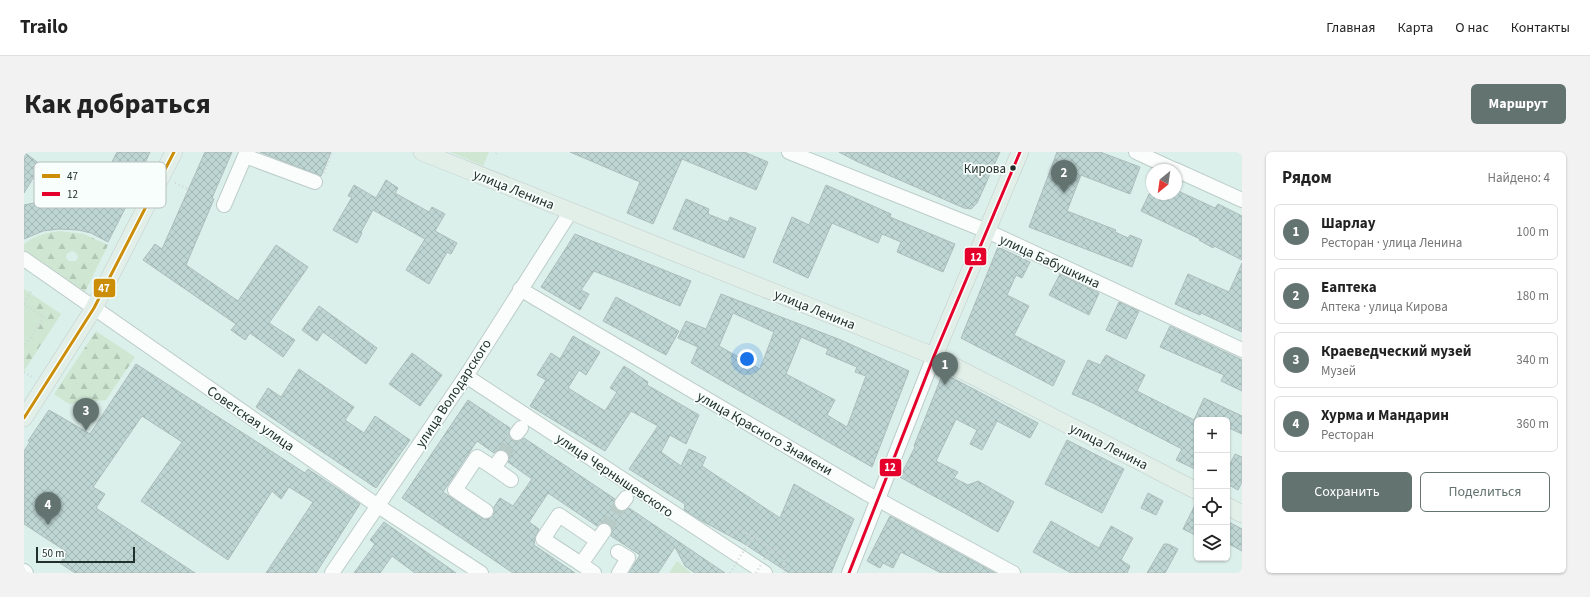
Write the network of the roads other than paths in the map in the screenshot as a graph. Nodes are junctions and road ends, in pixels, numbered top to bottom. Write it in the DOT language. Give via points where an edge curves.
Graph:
graph roads {
  1 [pos="174,152"];
  2 [pos="422,152"];
  3 [pos="789,152"];
  4 [pos="1020,152"];
  5 [pos="1136,152"];
  6 [pos="1163,164"];
  7 [pos="166,168"];
  8 [pos="1182,173"];
  9 [pos="315,182"];
  10 [pos="1242,200"];
  11 [pos="224,205"];
  12 [pos="145,208"];
  13 [pos="571,211"];
  14 [pos="987,231"];
  15 [pos="24,259"];
  16 [pos="520,289"];
  17 [pos="94,308"];
  18 [pos="1242,350"];
  19 [pos="934,356"];
  20 [pos="466,376"];
  21 [pos="24,418"];
  22 [pos="511,480"];
  23 [pos="1194,489"];
  24 [pos="878,500"];
  25 [pos="378,506"];
  26 [pos="1230,508"];
  27 [pos="486,512"];
  28 [pos="1242,514"];
  29 [pos="604,531"];
  30 [pos="590,536"];
  31 [pos="618,552"];
  32 [pos="581,564"];
  33 [pos="332,573"];
  34 [pos="481,573"];
  35 [pos="594,573"];
  36 [pos="618,573"];
  37 [pos="765,573"];
  38 [pos="849,573"];
  39 [pos="1014,573"];
  1 -- 7 [label="main road"];
  2 -- 13 [label="main road, улица Ленина"];
  3 -- 14 [label="street, улица Бабушкина"];
  4 -- 14 [label="main road"];
  5 -- 6 [label="street"];
  8 -- 10 [label="street"];
  9 -- 11 [label="street" via="245,156"];
  12 -- 17 [label="main road"];
  13 -- 16 [label="street, улица Володарского"];
  13 -- 19 [label="main road, улица Ленина"];
  14 -- 18 [label="street, улица Бабушкина"];
  14 -- 19 [label="main road"];
  15 -- 17 [label="street, Советская улица"];
  16 -- 20 [label="street, улица Володарского"];
  16 -- 24 [label="street, улица Красного Знамени"];
  17 -- 21 [label="main road"];
  17 -- 25 [label="street, Советская улица"];
  19 -- 23 [label="main road, улица Ленина"];
  19 -- 24 [label="street"];
  20 -- 25 [label="street, улица Володарского"];
  20 -- 37 [label="street, улица Чернышевского"];
  22 -- 27 [label="street" via="498,463 477,457 455,490"];
  24 -- 38 [label="street"];
  24 -- 39 [label="street, улица Красного Знамени"];
  25 -- 33 [label="street, улица Володарского"];
  25 -- 34 [label="street, Советская улица"];
  26 -- 28 [label="main road"];
  29 -- 32 [label="street"];
  30 -- 32 [label="street" via="559,515 543,539"];
  31 -- 36 [label="street" via="628,558"];
  32 -- 35 [label="street"];
}
